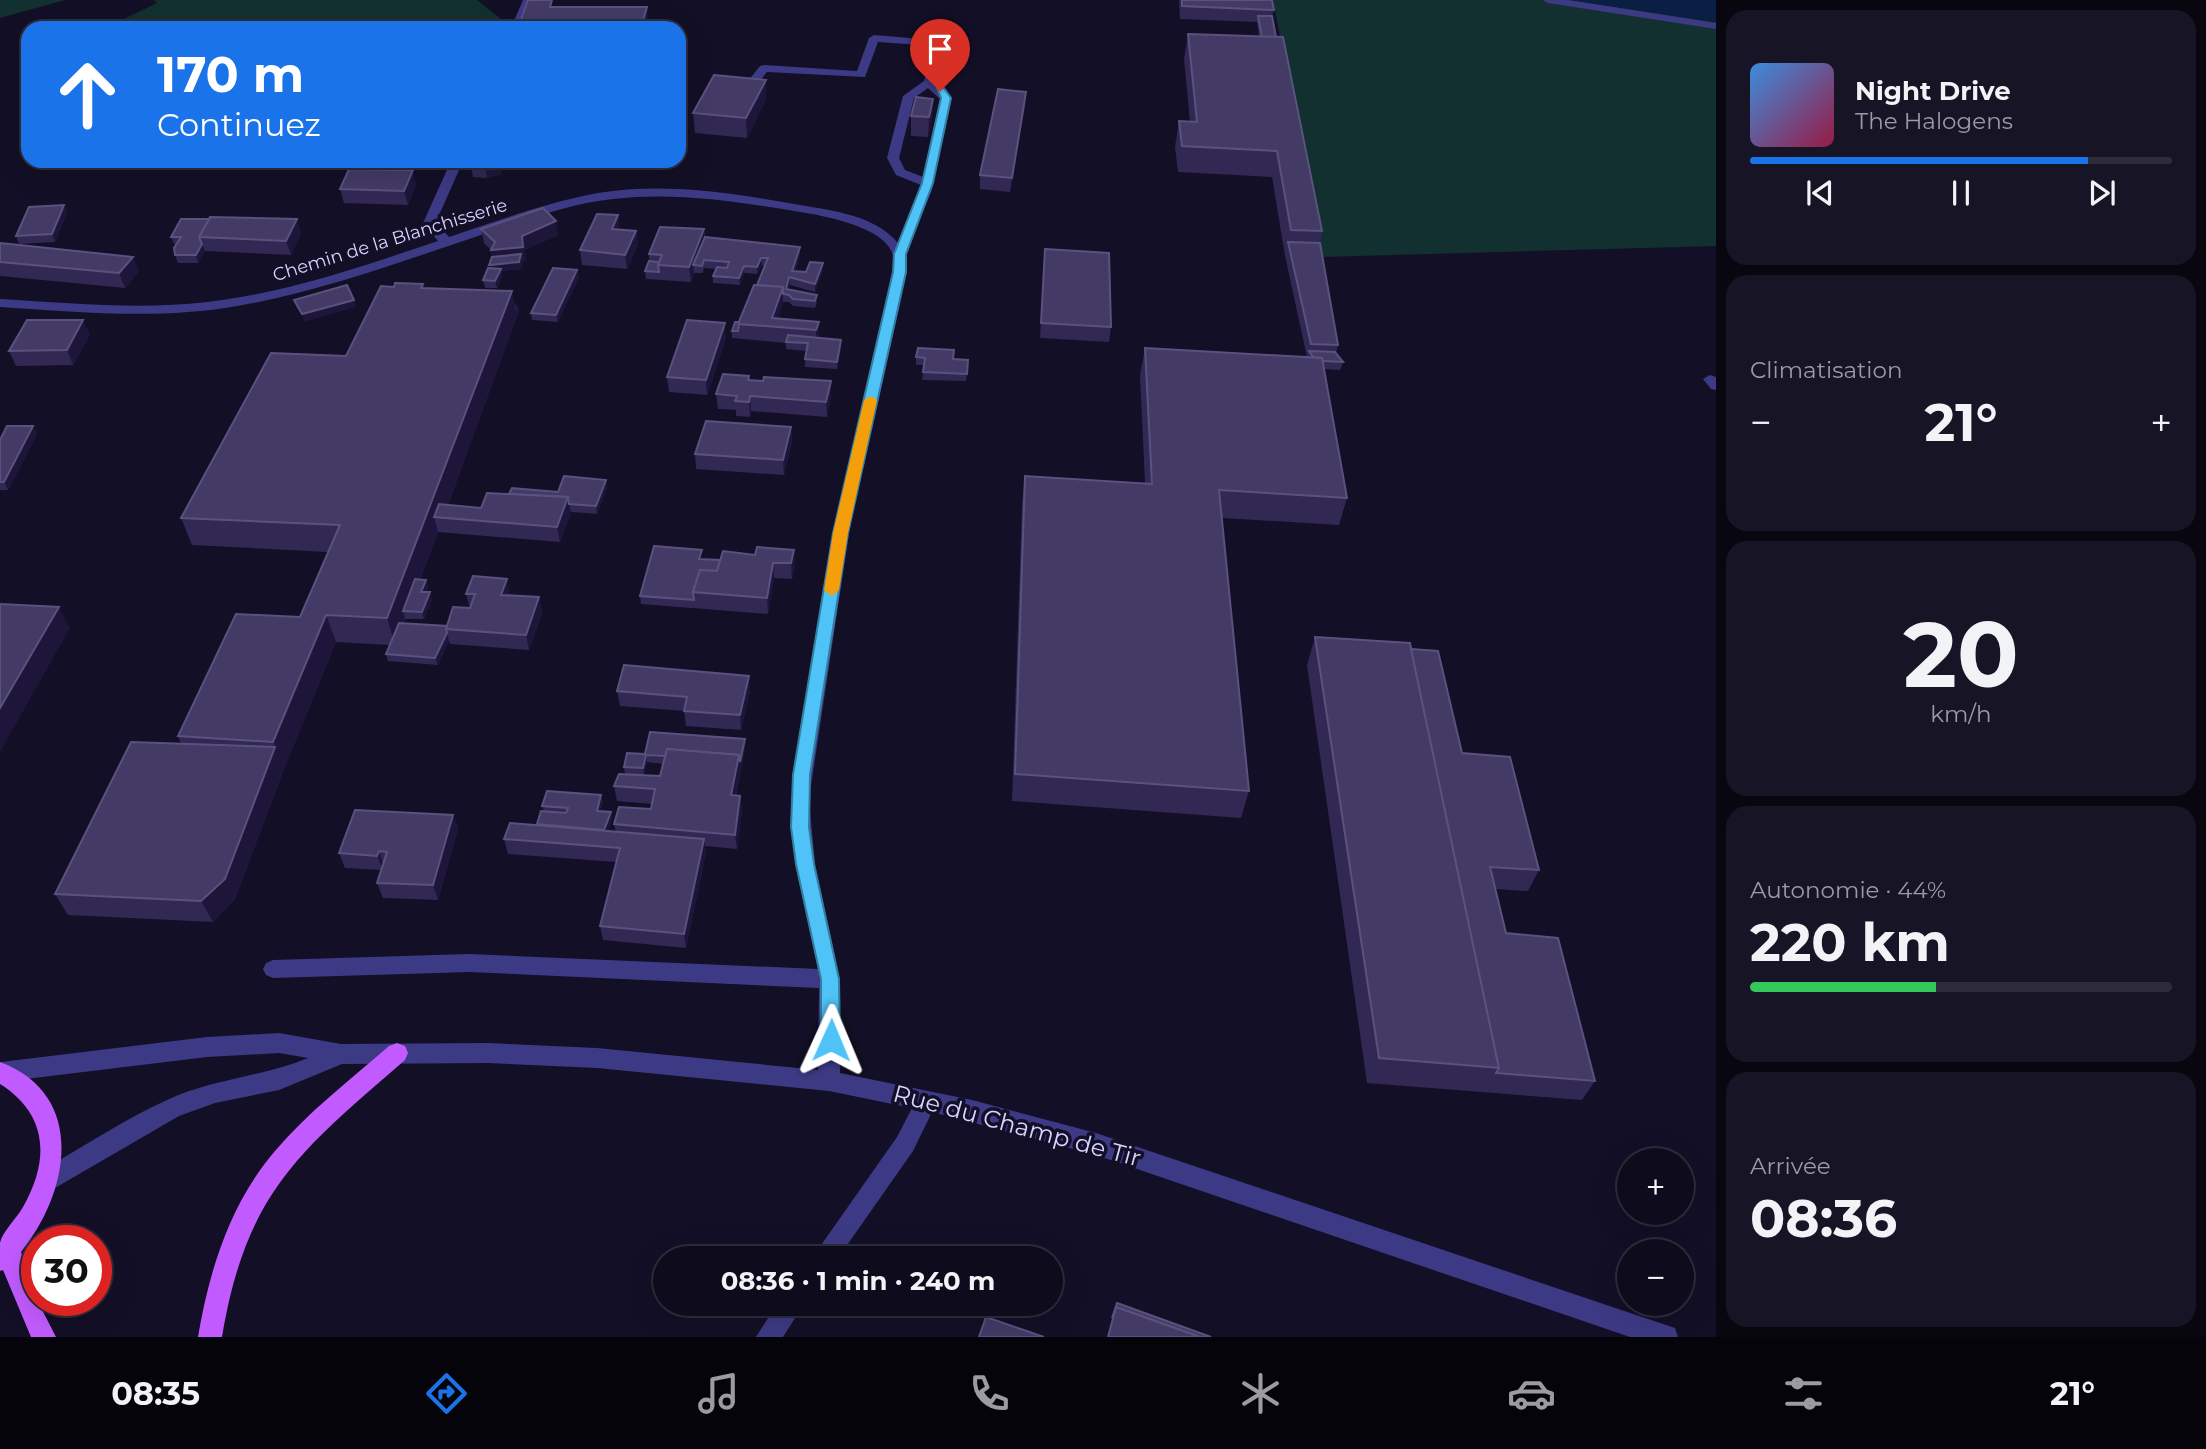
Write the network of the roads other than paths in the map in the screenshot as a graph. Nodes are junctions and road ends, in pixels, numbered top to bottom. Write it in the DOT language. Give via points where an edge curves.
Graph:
graph roads {
  1 [pos="528,0"];
  2 [pos="1548,0"];
  3 [pos="519,21"];
  4 [pos="1716,26"];
  5 [pos="929,83"];
  6 [pos="741,97"];
  7 [pos="454,168"];
  8 [pos="927,183"];
  9 [pos="447,242"];
  10 [pos="900,254"];
  11 [pos="0,303"];
  12 [pos="273,969"];
  13 [pos="830,979"];
  14 [pos="397,1052"];
  15 [pos="341,1054"];
  16 [pos="1,1072"];
  17 [pos="829,1081"];
  18 [pos="926,1100"];
  19 [pos="47,1180"];
  20 [pos="833,1246"];
  21 [pos="4,1254"];
  22 [pos="783,1316"];
  23 [pos="44,1337"];
  24 [pos="210,1337"];
  25 [pos="768,1337"];
  26 [pos="1666,1337"];
  1 -- 3 [label="street"];
  2 -- 4 [label="street"];
  5 -- 6 [label="street" via="941,43 874,38 861,75 764,68"];
  5 -- 8 [label="street" via="946,98"];
  5 -- 8 [label="street" via="909,96 893,158 900,172"];
  7 -- 9 [label="street" via="429,223"];
  8 -- 10 [label="street"];
  9 -- 10 [label="street, Chemin de la Blanchisserie" via="591,199 677,193 846,218 888,237"];
  9 -- 11 [label="street, Chemin de la Blanchisserie" via="309,286 209,306 143,311"];
  10 -- 13 [label="street" via="900,272 841,533 802,775 800,827 805,864"];
  12 -- 13 [label="street" via="469,963"];
  13 -- 17 [label="street"];
  14 -- 15 [label="street, Rue du Champ de Tir"];
  14 -- 17 [label="street, Rue du Champ de Tir" via="584,1058"];
  14 -- 24 [label="main road" via="299,1140 272,1172 230,1245"];
  15 -- 16 [label="street" via="279,1044 219,1046"];
  15 -- 19 [label="street" via="279,1080 215,1093 172,1108"];
  16 -- 19 [label="main road" via="28,1088 45,1113 52,1144"];
  17 -- 18 [label="street, Rue du Champ de Tir"];
  18 -- 20 [label="street" via="905,1144"];
  18 -- 26 [label="street, Rue du Champ de Tir" via="1156,1162"];
  19 -- 21 [label="main road" via="26,1227"];
  21 -- 23 [label="main road"];
  22 -- 25 [label="street"];
}
